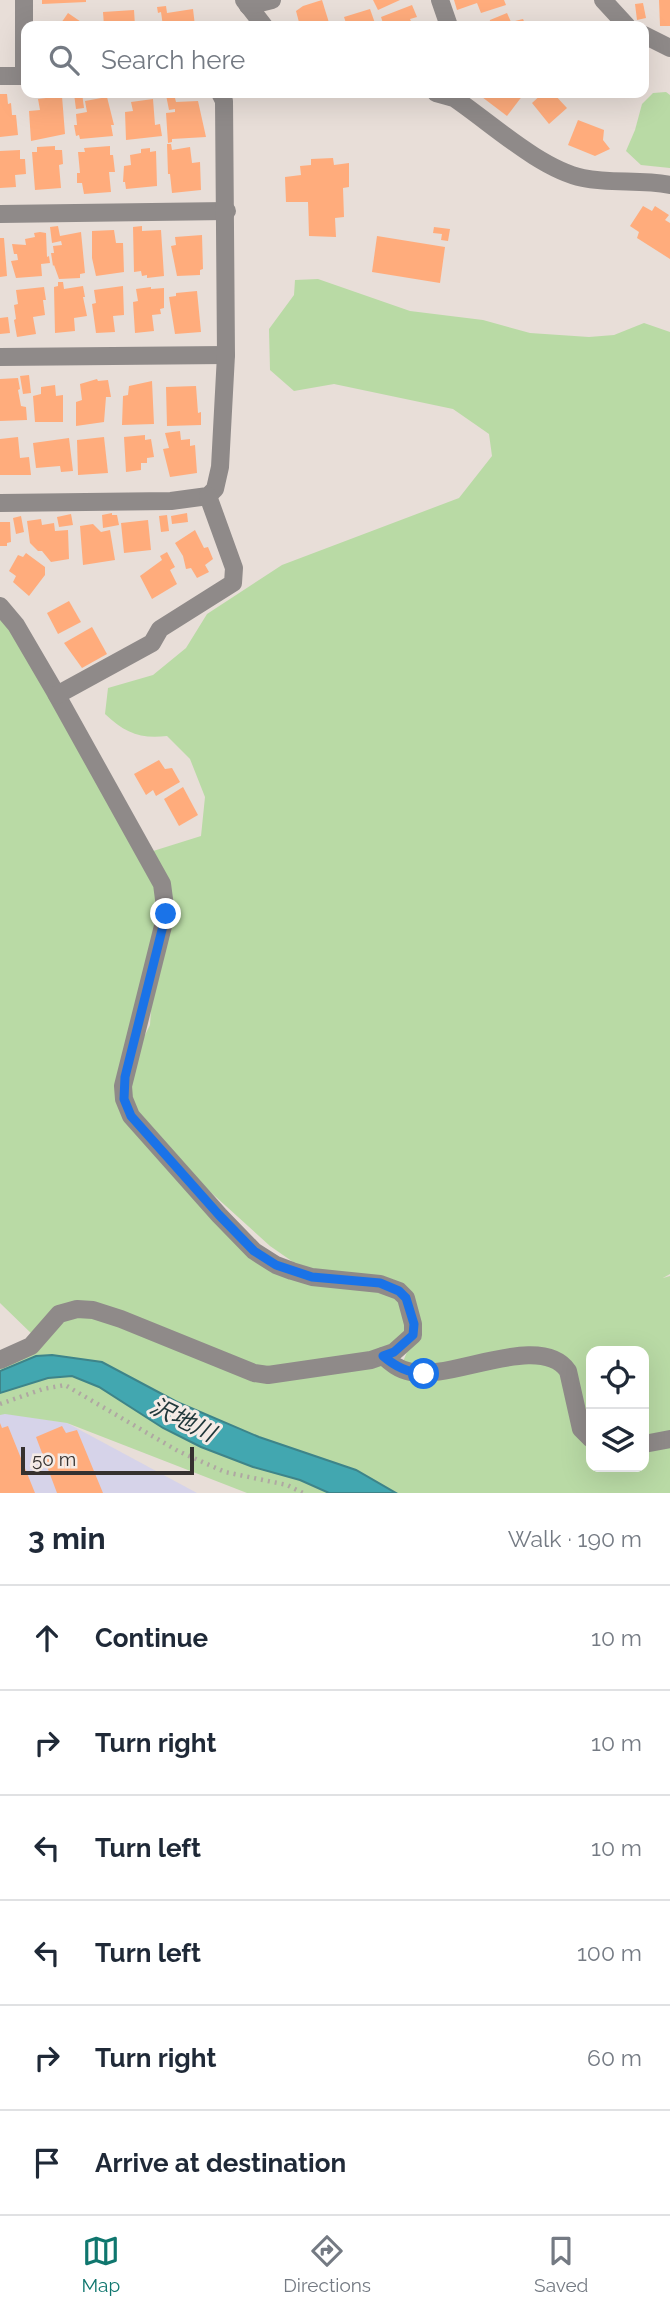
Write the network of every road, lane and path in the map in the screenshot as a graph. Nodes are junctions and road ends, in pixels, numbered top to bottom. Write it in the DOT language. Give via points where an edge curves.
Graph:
graph roads {
  1 [pos="24,0"];
  2 [pos="272,0"];
  3 [pos="440,0"];
  4 [pos="603,0"];
  5 [pos="246,3"];
  6 [pos="24,21"];
  7 [pos="260,21"];
  8 [pos="447,21"];
  9 [pos="622,21"];
  10 [pos="649,38"];
  11 [pos="670,48"];
  12 [pos="0,76"];
  13 [pos="21,76"];
  14 [pos="223,98"];
  15 [pos="451,98"];
  16 [pos="670,185"];
  17 [pos="227,211"];
  18 [pos="0,214"];
  19 [pos="226,355"];
  20 [pos="0,357"];
  21 [pos="208,496"];
  22 [pos="0,503"];
  23 [pos="0,606"];
  24 [pos="57,695"];
  25 [pos="383,1356"];
  26 [pos="0,1360"];
  27 [pos="0,1404"];
  28 [pos="586,1434"];
  29 [pos="670,1439"];
  30 [pos="649,1443"];
  31 [pos="303,1493"];
  1 -- 6 [label="street"];
  2 -- 5 [label="street"];
  3 -- 8 [label="street"];
  4 -- 9 [label="street"];
  5 -- 7 [label="street"];
  10 -- 11 [label="street"];
  12 -- 13 [label="street"];
  14 -- 17 [label="street"];
  15 -- 16 [label="street" via="558,170 583,178"];
  17 -- 18 [label="street"];
  17 -- 19 [label="street"];
  19 -- 20 [label="street"];
  19 -- 21 [label="street" via="219,467 215,489"];
  21 -- 22 [label="street" via="172,501"];
  21 -- 24 [label="street" via="234,568 233,583 160,629 152,643"];
  23 -- 24 [label="street"];
  24 -- 25 [label="street" via="162,884 165,900 158,953 125,1077 124,1099 131,1116 254,1251 276,1265 312,1277 380,1283 399,1291 406,1298 413,1335"];
  25 -- 26 [label="street" via="323,1368 254,1373 121,1319 77,1308 59,1314 31,1346"];
  25 -- 28 [label="street" via="396,1367 424,1374 515,1356 553,1359 568,1371 581,1429"];
  27 -- 31 [label="path" via="65,1385 178,1451 225,1472 287,1485"];
  29 -- 30 [label="street"];
}
